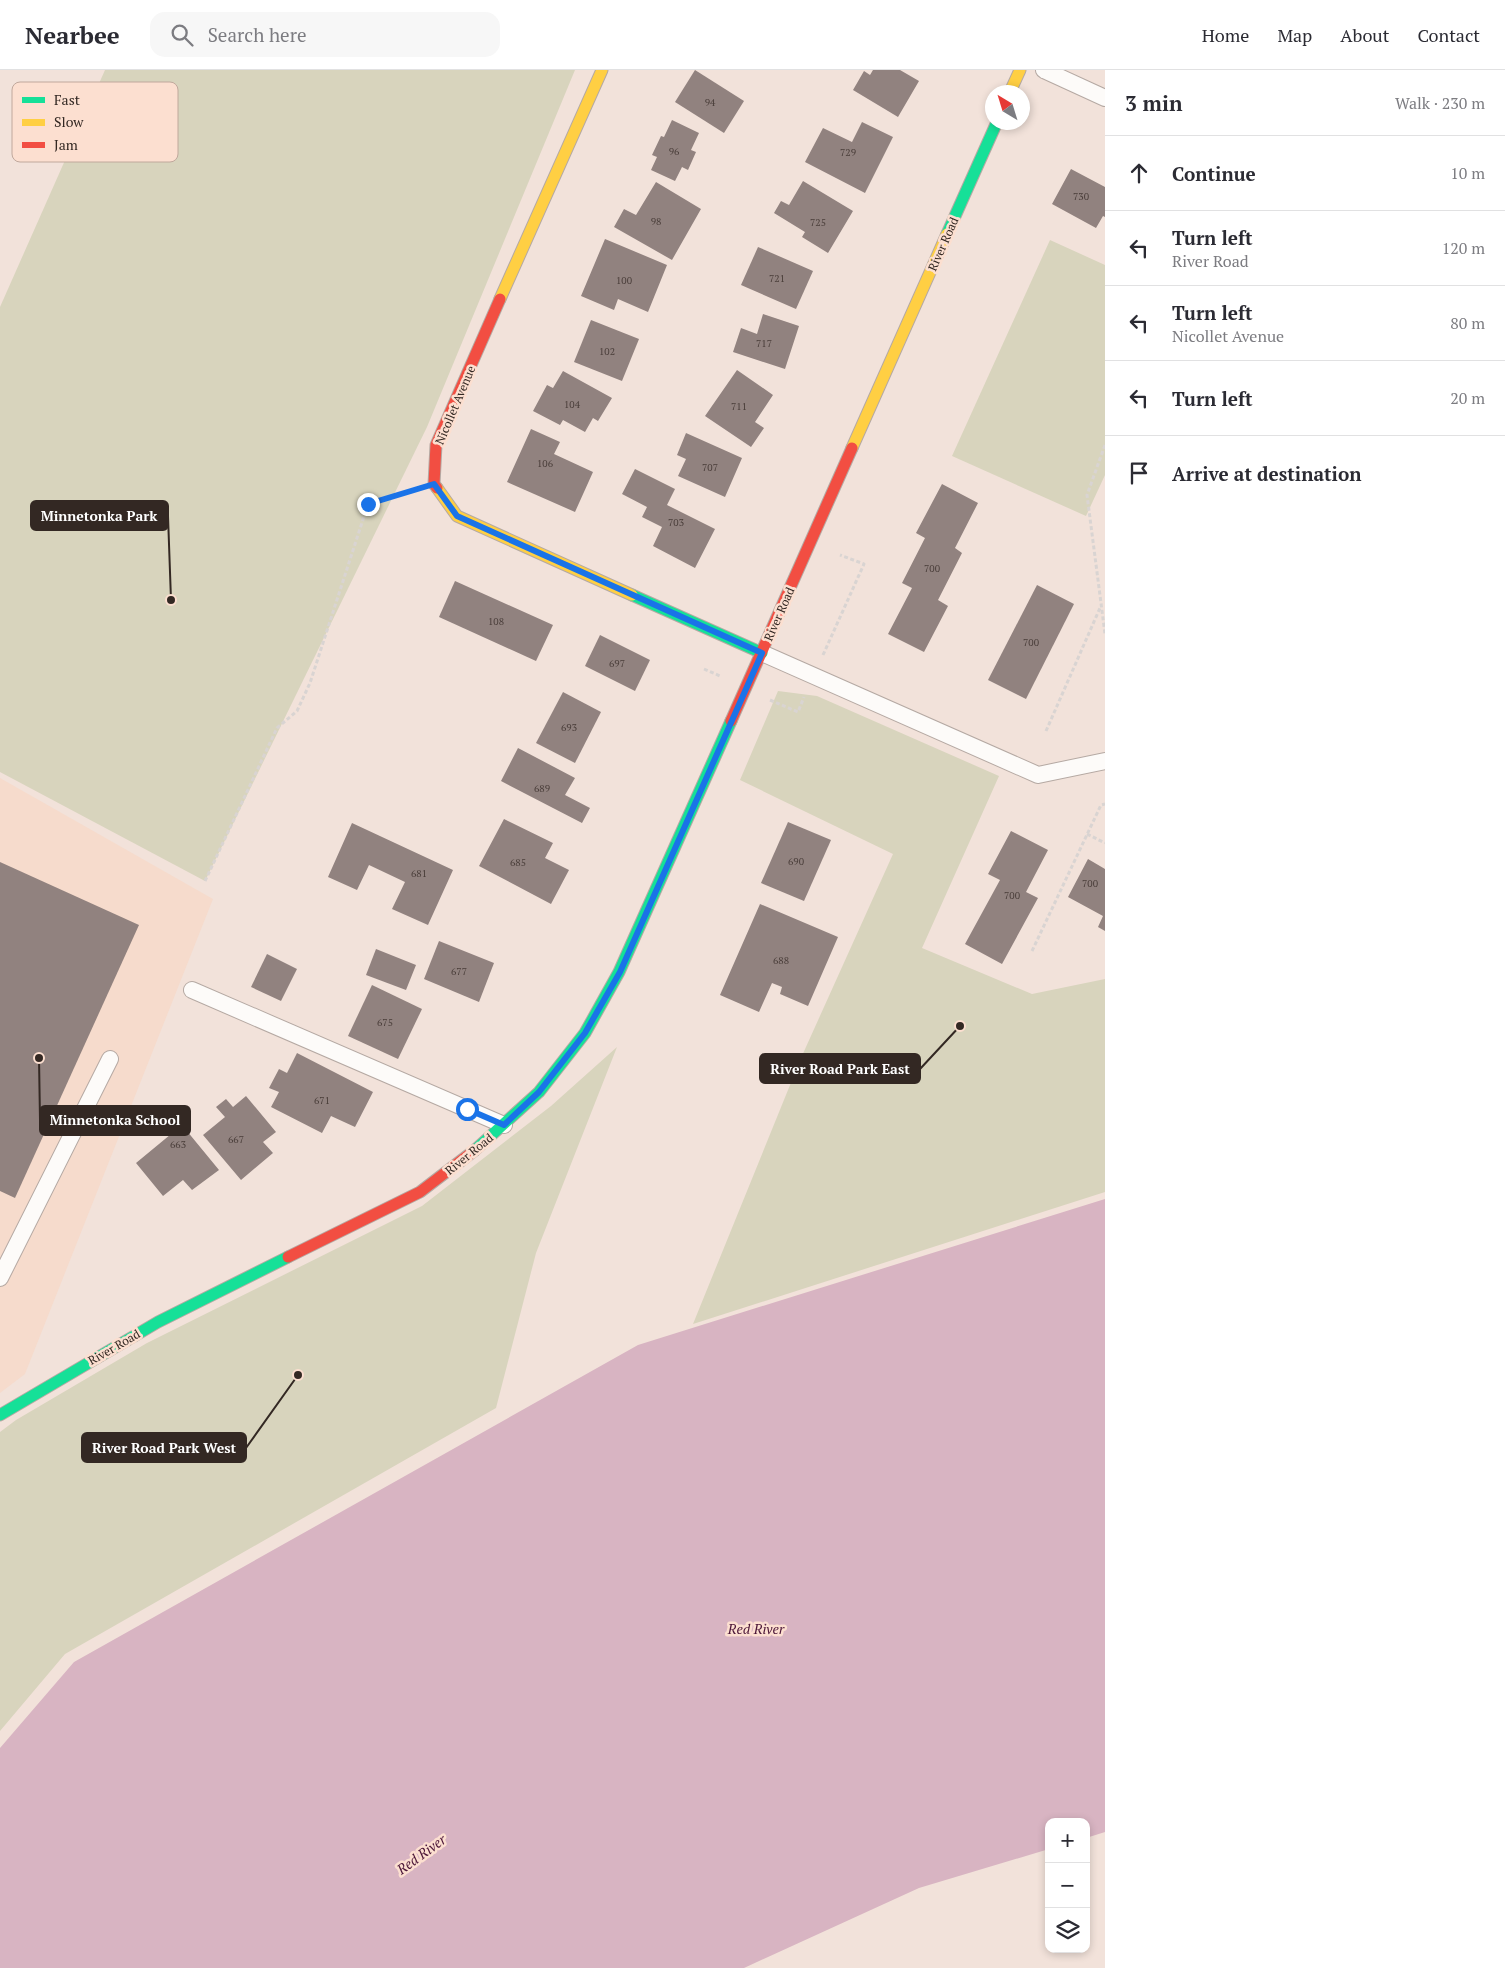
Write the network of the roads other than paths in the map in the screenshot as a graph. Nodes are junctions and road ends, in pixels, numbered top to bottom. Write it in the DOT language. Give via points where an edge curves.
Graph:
graph roads {
  1 [pos="602,70"];
  2 [pos="1020,70"];
  3 [pos="1044,70"];
  4 [pos="1013,85"];
  5 [pos="1105,98"];
  6 [pos="993,130"];
  7 [pos="762,653"];
  8 [pos="1105,762"];
  9 [pos="192,990"];
  10 [pos="110,1059"];
  11 [pos="504,1125"];
  12 [pos="0,1278"];
  13 [pos="0,1415"];
  1 -- 7 [label="street, Nicollet Avenue" via="436,445 434,484 457,516"];
  2 -- 4 [label="street"];
  3 -- 5 [label="lane"];
  6 -- 7 [label="street, River Road"];
  7 -- 8 [label="lane" via="1038,775"];
  7 -- 11 [label="street, River Road" via="620,972 585,1033 539,1092"];
  9 -- 11 [label="lane"];
  10 -- 12 [label="lane"];
  11 -- 13 [label="street, River Road" via="420,1192 158,1322"];
}
